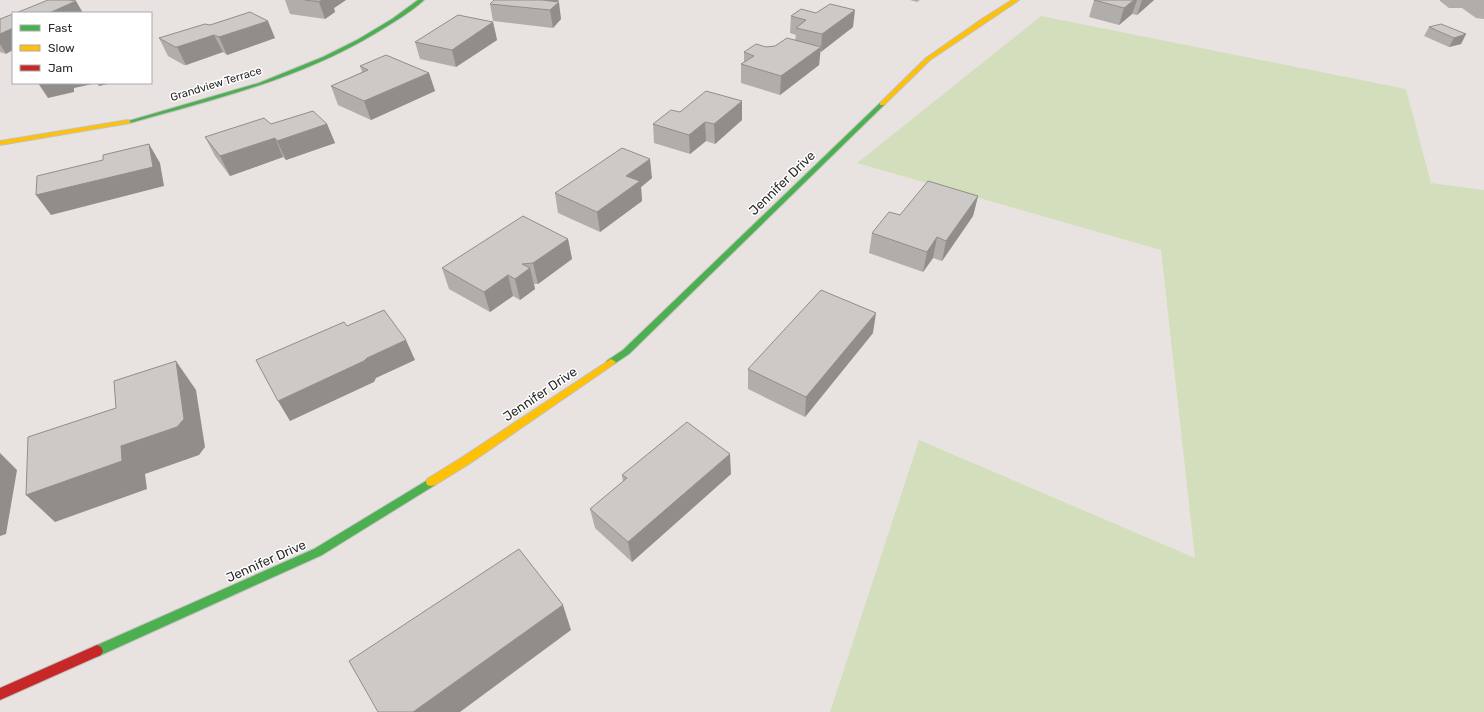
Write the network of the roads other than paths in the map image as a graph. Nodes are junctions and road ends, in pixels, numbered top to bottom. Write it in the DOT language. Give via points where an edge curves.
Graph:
graph roads {
  1 [pos="421,0"];
  2 [pos="1016,0"];
  3 [pos="0,143"];
  4 [pos="0,694"];
  1 -- 3 [label="street, Grandview Terrace" via="359,41 261,84 129,122"];
  2 -- 4 [label="street, Jennifer Drive" via="928,59 626,352 465,461 318,552"];
}
